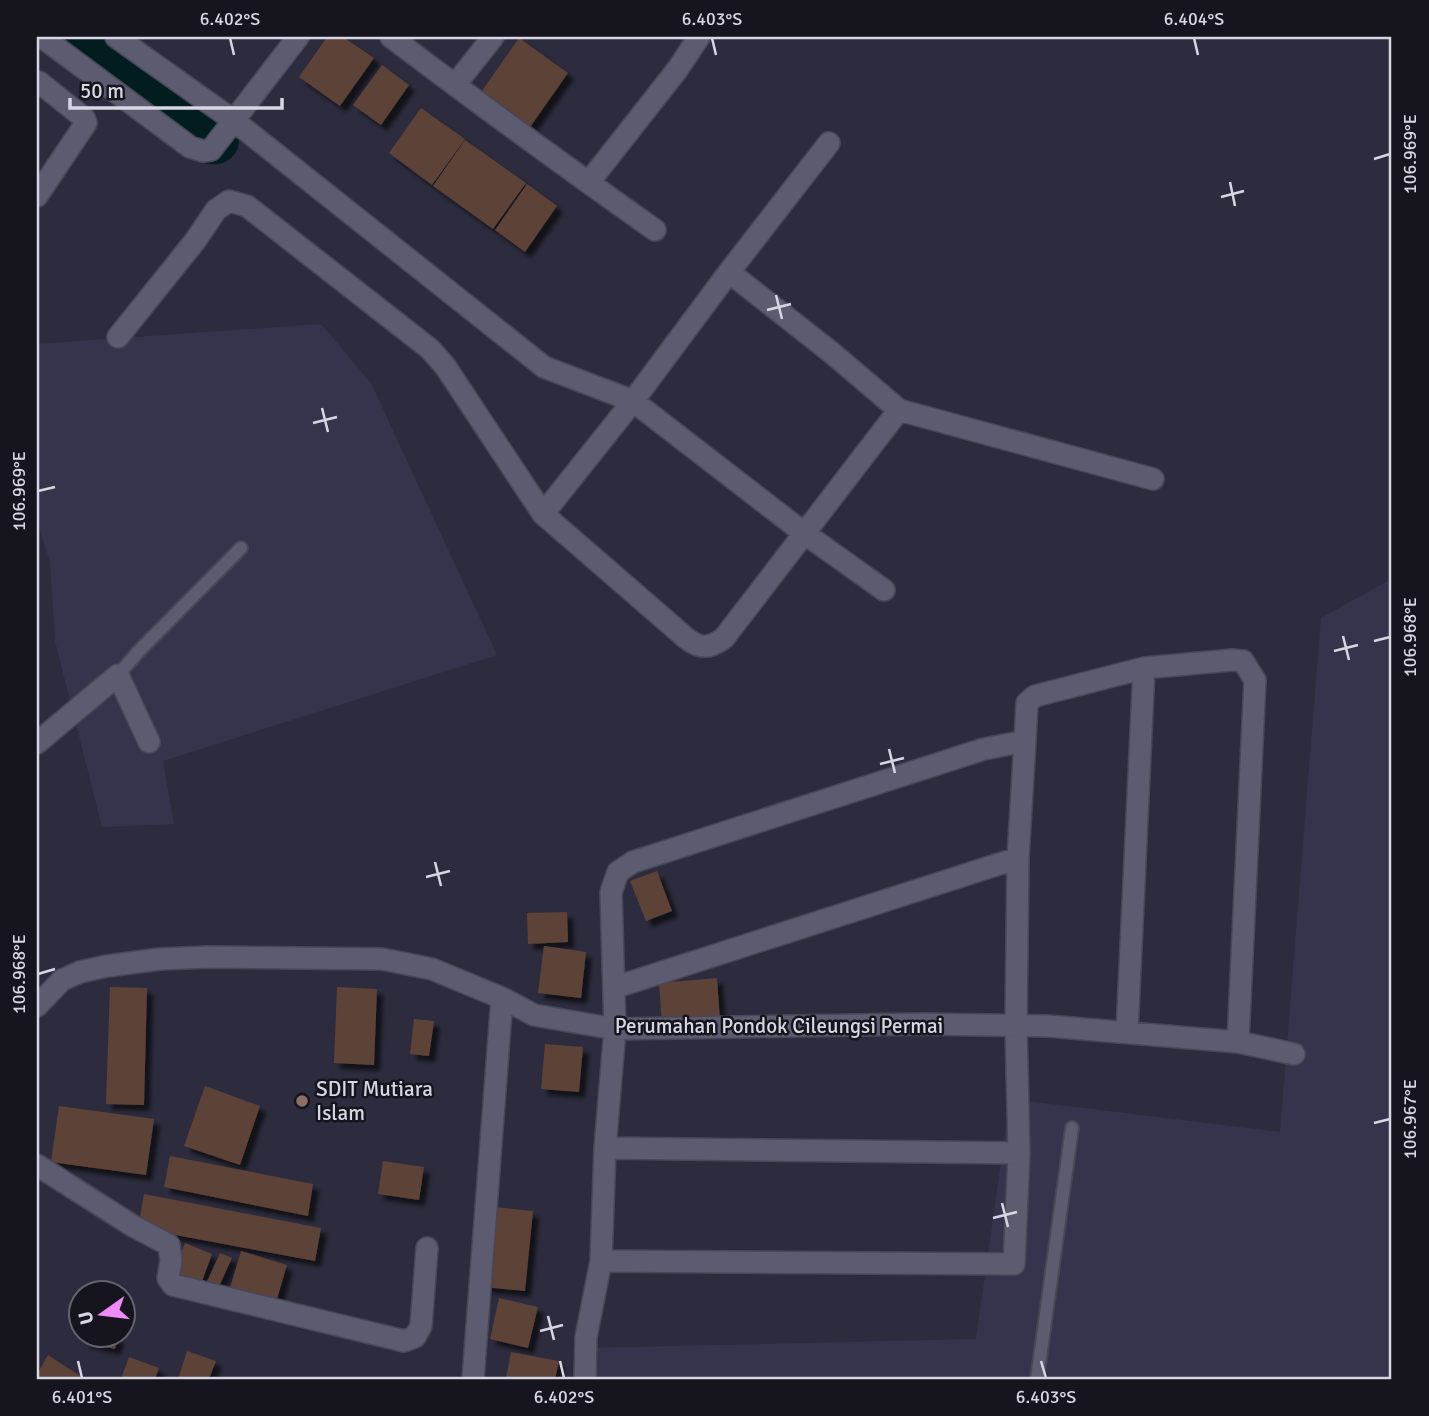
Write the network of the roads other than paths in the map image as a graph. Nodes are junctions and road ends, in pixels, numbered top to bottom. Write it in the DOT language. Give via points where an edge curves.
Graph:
graph roads {
  1 [pos="41,37"];
  2 [pos="116,37"];
  3 [pos="298,37"];
  4 [pos="391,37"];
  5 [pos="493,37"];
  6 [pos="699,37"];
  7 [pos="61,51"];
  8 [pos="38,83"];
  9 [pos="456,85"];
  10 [pos="233,120"];
  11 [pos="829,143"];
  12 [pos="589,182"];
  13 [pos="37,196"];
  14 [pos="655,230"];
  15 [pos="729,272"];
  16 [pos="118,337"];
  17 [pos="633,401"];
  18 [pos="899,410"];
  19 [pos="1153,479"];
  20 [pos="543,514"];
  21 [pos="804,534"];
  22 [pos="241,548"];
  23 [pos="884,590"];
  24 [pos="1144,668"];
  25 [pos="118,675"];
  26 [pos="1025,741"];
  27 [pos="149,742"];
  28 [pos="37,743"];
  29 [pos="1018,858"];
  30 [pos="616,987"];
  31 [pos="502,998"];
  32 [pos="37,1006"];
  33 [pos="1016,1026"];
  34 [pos="615,1029"];
  35 [pos="1127,1032"];
  36 [pos="1238,1042"];
  37 [pos="1294,1054"];
  38 [pos="1072,1128"];
  39 [pos="605,1148"];
  40 [pos="1019,1153"];
  41 [pos="37,1165"];
  42 [pos="427,1248"];
  43 [pos="601,1261"];
  44 [pos="473,1379"];
  45 [pos="584,1379"];
  46 [pos="1037,1379"];
  1 -- 7 [label="street"];
  2 -- 10 [label="street"];
  3 -- 10 [label="street"];
  4 -- 9 [label="street"];
  5 -- 9 [label="street"];
  6 -- 12 [label="street"];
  7 -- 8 [label="street"];
  7 -- 10 [label="street" via="190,147 211,150"];
  8 -- 13 [label="street" via="86,122"];
  9 -- 12 [label="street"];
  10 -- 17 [label="street" via="544,366"];
  11 -- 15 [label="street"];
  12 -- 14 [label="street"];
  15 -- 17 [label="street"];
  15 -- 18 [label="street"];
  16 -- 20 [label="street" via="216,210 237,201 430,349"];
  17 -- 20 [label="street"];
  17 -- 21 [label="street"];
  18 -- 19 [label="street"];
  18 -- 21 [label="street"];
  20 -- 21 [label="street" via="686,638 704,648 723,638"];
  21 -- 23 [label="street"];
  22 -- 25 [label="lane"];
  24 -- 26 [label="street" via="1035,696 1027,703"];
  24 -- 35 [label="street"];
  24 -- 36 [label="street" via="1244,661 1255,680"];
  25 -- 27 [label="street"];
  25 -- 28 [label="street"];
  26 -- 29 [label="street"];
  26 -- 30 [label="street" via="984,749 633,862 618,873 611,891"];
  29 -- 30 [label="street"];
  29 -- 33 [label="street"];
  30 -- 34 [label="street"];
  31 -- 32 [label="street, Perumahan Pondok Cileungsi Permai" via="432,969 382,959 208,957 80,972 62,980"];
  31 -- 34 [label="street, Perumahan Pondok Cileungsi Permai" via="534,1015"];
  31 -- 44 [label="street"];
  33 -- 34 [label="street, Perumahan Pondok Cileungsi Permai"];
  33 -- 35 [label="street, Perumahan Pondok Cileungsi Permai"];
  33 -- 40 [label="street"];
  34 -- 39 [label="street"];
  35 -- 36 [label="street, Perumahan Pondok Cileungsi Permai"];
  36 -- 37 [label="street, Perumahan Pondok Cileungsi Permai"];
  38 -- 46 [label="lane"];
  39 -- 40 [label="street"];
  39 -- 43 [label="street"];
  40 -- 43 [label="street" via="1013,1264"];
  41 -- 42 [label="street" via="169,1245 173,1285 404,1340 415,1337 421,1326"];
  43 -- 45 [label="street" via="586,1337"];
}
